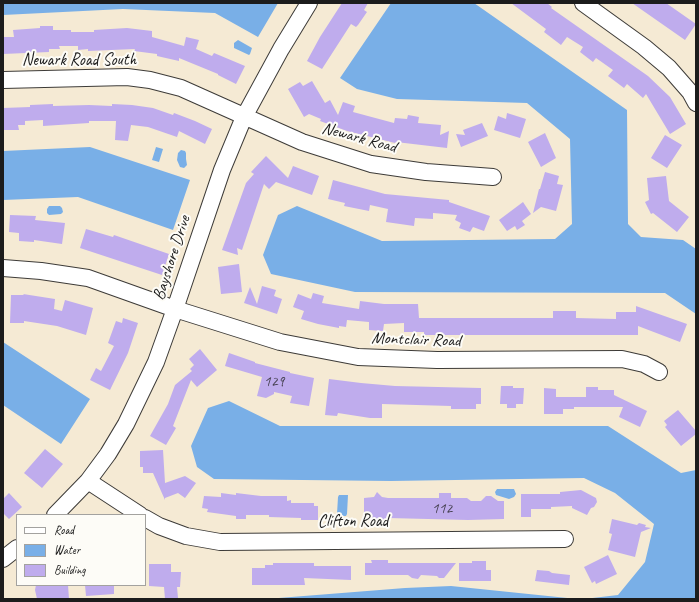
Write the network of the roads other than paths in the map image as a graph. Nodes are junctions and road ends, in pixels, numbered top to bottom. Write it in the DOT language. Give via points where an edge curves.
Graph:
graph roads {
  1 [pos="309,3"];
  2 [pos="583,3"];
  3 [pos="3,80"];
  4 [pos="696,102"];
  5 [pos="244,117"];
  6 [pos="493,177"];
  7 [pos="3,268"];
  8 [pos="175,309"];
  9 [pos="659,372"];
  10 [pos="88,481"];
  11 [pos="57,514"];
  12 [pos="138,514"];
  13 [pos="146,519"];
  14 [pos="565,540"];
  1 -- 5 [label="street, Bayshore Drive"];
  2 -- 4 [label="street" via="670,68"];
  3 -- 5 [label="street, Newark Road South" via="121,77 150,80 181,88"];
  5 -- 6 [label="street, Newark Road" via="302,142 371,164 426,172"];
  5 -- 8 [label="street, Bayshore Drive" via="220,177"];
  7 -- 8 [label="street, Montclair Road" via="88,278"];
  8 -- 9 [label="street, Montclair Road" via="280,342 358,357 437,360 622,359 644,364"];
  8 -- 10 [label="street, Bayshore Drive" via="156,362 126,424"];
  10 -- 11 [label="street, Bayshore Drive"];
  10 -- 12 [label="street"];
  13 -- 14 [label="street, Clifton Road" via="186,536 220,542"];
}
